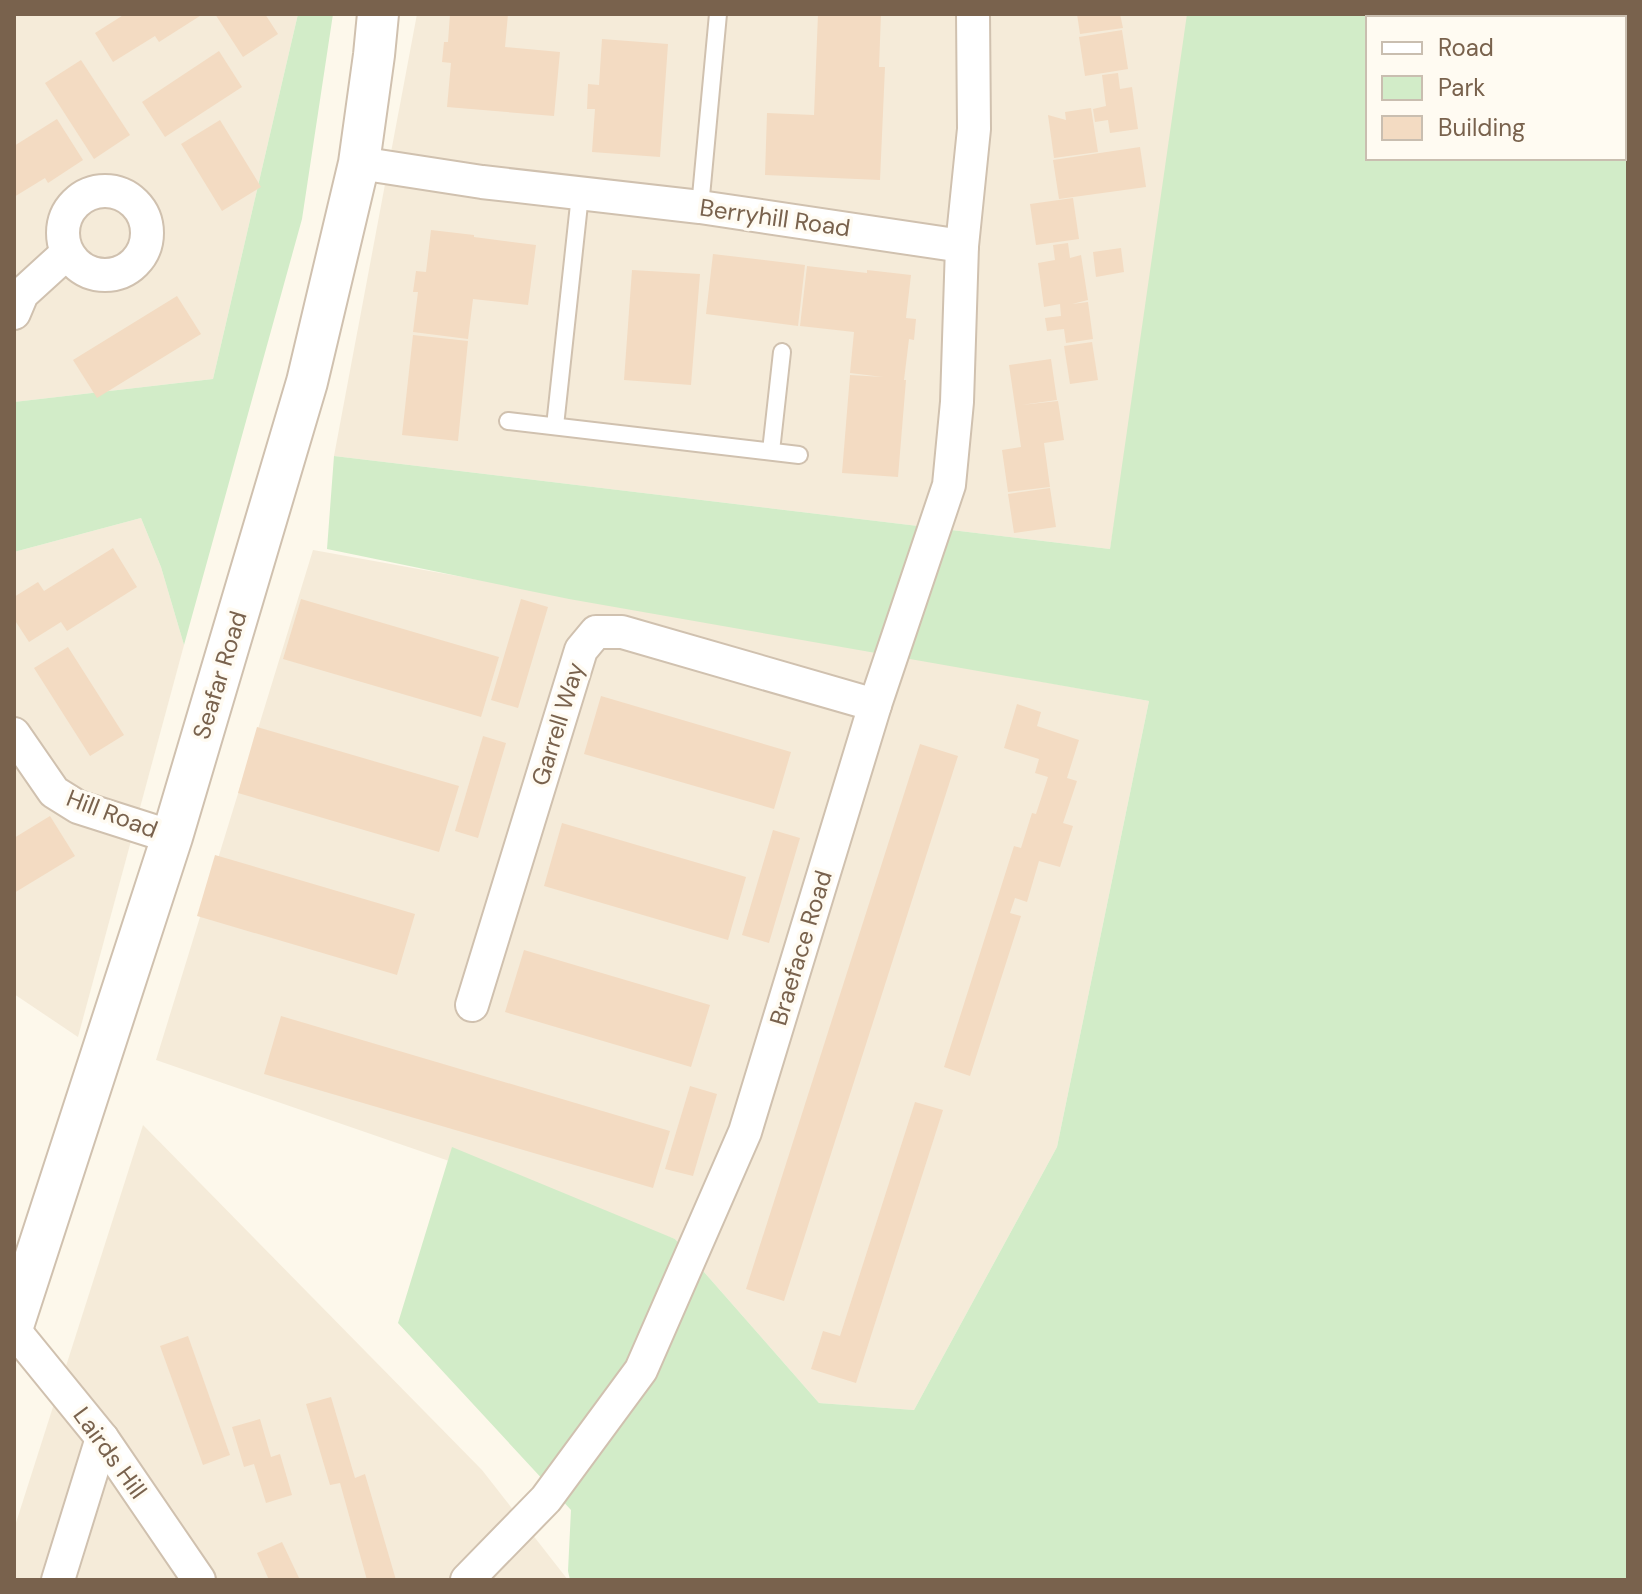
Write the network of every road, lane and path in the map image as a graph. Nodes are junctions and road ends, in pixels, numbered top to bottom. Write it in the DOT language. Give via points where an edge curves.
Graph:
graph roads {
  1 [pos="378,14"];
  2 [pos="718,14"];
  3 [pos="973,14"];
  4 [pos="359,163"];
  5 [pos="580,195"];
  6 [pos="700,207"];
  7 [pos="962,246"];
  8 [pos="67,253"];
  9 [pos="14,313"];
  10 [pos="782,352"];
  11 [pos="508,421"];
  12 [pos="555,426"];
  13 [pos="771,451"];
  14 [pos="799,455"];
  15 [pos="875,705"];
  16 [pos="18,747"];
  17 [pos="172,837"];
  18 [pos="472,1005"];
  19 [pos="14,1323"];
  20 [pos="14,1330"];
  21 [pos="102,1438"];
  22 [pos="58,1580"];
  23 [pos="199,1580"];
  24 [pos="467,1580"];
  1 -- 4 [label="street, Seafar Road"];
  2 -- 6 [label="lane"];
  3 -- 7 [label="street" via="974,129"];
  4 -- 5 [label="street, Berryhill Road"];
  4 -- 17 [label="street, Seafar Road" via="307,382"];
  5 -- 6 [label="street, Berryhill Road"];
  5 -- 12 [label="lane"];
  6 -- 7 [label="street, Berryhill Road"];
  7 -- 15 [label="street, Braeface Road" via="949,485"];
  8 -- 9 [label="street" via="22,294"];
  10 -- 13 [label="lane"];
  11 -- 12 [label="lane"];
  12 -- 13 [label="lane"];
  13 -- 14 [label="lane"];
  15 -- 18 [label="street, Garrell Way" via="622,632 596,632 581,650"];
  15 -- 24 [label="street, Braeface Road" via="745,1132 641,1370 546,1499"];
  16 -- 17 [label="street, Hill Road" via="54,792 78,807"];
  17 -- 19 [label="street, Seafar Road"];
  20 -- 21 [label="street, Lairds Hill"];
  21 -- 22 [label="street"];
  21 -- 23 [label="street, Lairds Hill"];
}
